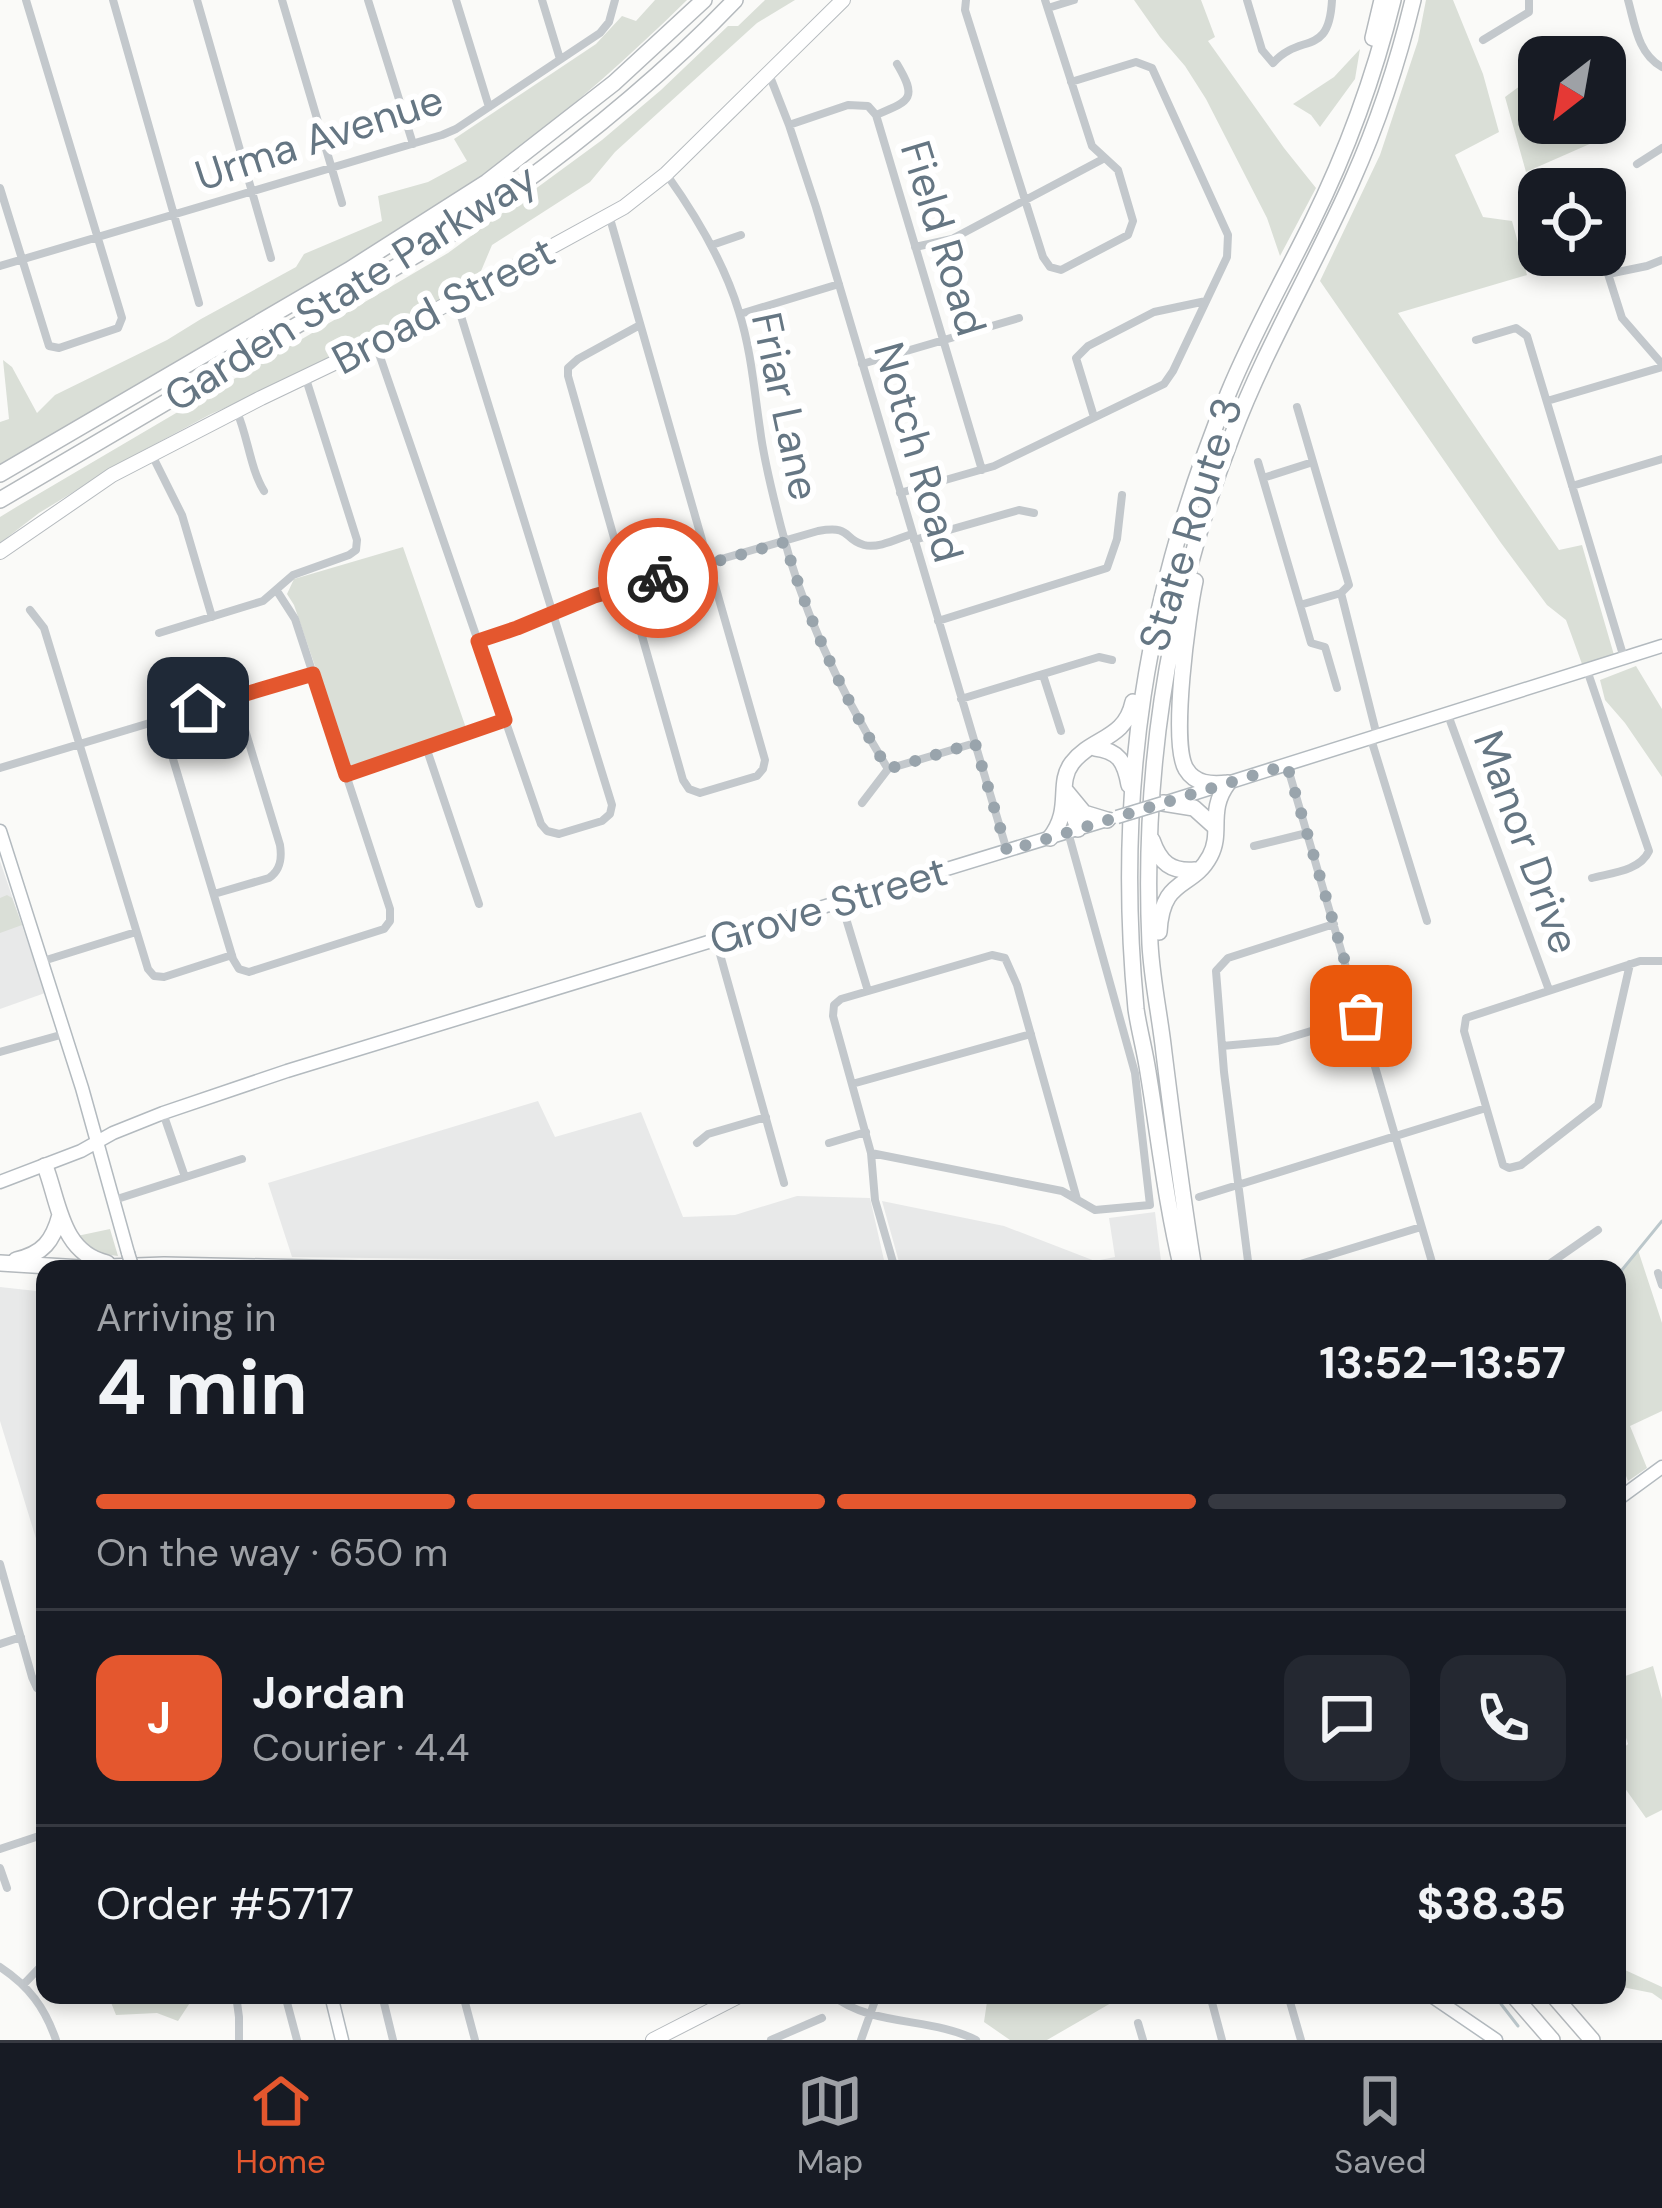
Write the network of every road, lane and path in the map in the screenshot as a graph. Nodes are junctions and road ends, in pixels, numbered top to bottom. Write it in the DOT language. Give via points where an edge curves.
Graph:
graph roads {
  1 [pos="26,0"];
  2 [pos="113,0"];
  3 [pos="197,0"];
  4 [pos="282,0"];
  5 [pos="368,0"];
  6 [pos="456,0"];
  7 [pos="542,0"];
  8 [pos="616,0"];
  9 [pos="704,0"];
  10 [pos="735,0"];
  11 [pos="843,0"];
  12 [pos="966,0"];
  13 [pos="1074,0"];
  14 [pos="1246,0"];
  15 [pos="1333,0"];
  16 [pos="1382,0"];
  17 [pos="1393,0"];
  18 [pos="1413,0"];
  19 [pos="1529,0"];
  20 [pos="1628,0"];
  21 [pos="1046,4"];
  22 [pos="1484,40"];
  23 [pos="560,59"];
  24 [pos="897,64"];
  25 [pos="1662,68"];
  26 [pos="768,73"];
  27 [pos="1071,82"];
  28 [pos="489,107"];
  29 [pos="876,115"];
  30 [pos="789,125"];
  31 [pos="413,144"];
  32 [pos="1662,148"];
  33 [pos="1104,159"];
  34 [pos="1637,164"];
  35 [pos="332,168"];
  36 [pos="666,174"];
  37 [pos="0,188"];
  38 [pos="251,192"];
  39 [pos="1026,200"];
  40 [pos="342,203"];
  41 [pos="174,215"];
  42 [pos="609,215"];
  43 [pos="741,235"];
  44 [pos="98,237"];
  45 [pos="1304,238"];
  46 [pos="712,245"];
  47 [pos="915,247"];
  48 [pos="271,258"];
  49 [pos="22,260"];
  50 [pos="1662,260"];
  51 [pos="0,266"];
  52 [pos="1626,270"];
  53 [pos="1609,276"];
  54 [pos="838,284"];
  55 [pos="456,299"];
  56 [pos="1206,301"];
  57 [pos="200,303"];
  58 [pos="740,314"];
  59 [pos="1019,318"];
  60 [pos="640,326"];
  61 [pos="1476,340"];
  62 [pos="944,341"];
  63 [pos="376,344"];
  64 [pos="862,364"];
  65 [pos="1662,366"];
  66 [pos="306,377"];
  67 [pos="1547,401"];
  68 [pos="1297,407"];
  69 [pos="237,410"];
  70 [pos="1094,417"];
  71 [pos="1239,417"];
  72 [pos="151,454"];
  73 [pos="1662,460"];
  74 [pos="1258,462"];
  75 [pos="1313,462"];
  76 [pos="982,470"];
  77 [pos="0,474"];
  78 [pos="1263,478"];
  79 [pos="1571,486"];
  80 [pos="264,491"];
  81 [pos="900,493"];
  82 [pos="1122,495"];
  83 [pos="0,500"];
  84 [pos="1034,513"];
  85 [pos="913,537"];
  86 [pos="785,542"];
  87 [pos="1174,549"];
  88 [pos="0,552"];
  89 [pos="708,563"];
  90 [pos="628,586"];
  91 [pos="277,591"];
  92 [pos="1341,593"];
  93 [pos="1300,605"];
  94 [pos="30,610"];
  95 [pos="551,612"];
  96 [pos="212,616"];
  97 [pos="938,620"];
  98 [pos="159,633"];
  99 [pos="478,641"];
  100 [pos="1662,646"];
  101 [pos="1624,658"];
  102 [pos="1112,660"];
  103 [pos="1588,670"];
  104 [pos="313,674"];
  105 [pos="1042,675"];
  106 [pos="1337,688"];
  107 [pos="235,697"];
  108 [pos="961,699"];
  109 [pos="1448,715"];
  110 [pos="161,719"];
  111 [pos="505,720"];
  112 [pos="1061,731"];
  113 [pos="1374,738"];
  114 [pos="975,743"];
  115 [pos="79,744"];
  116 [pos="427,747"];
  117 [pos="1094,748"];
  118 [pos="1287,765"];
  119 [pos="0,768"];
  120 [pos="888,769"];
  121 [pos="346,775"];
  122 [pos="1228,783"];
  123 [pos="1065,790"];
  124 [pos="1190,795"];
  125 [pos="862,803"];
  126 [pos="1162,803"];
  127 [pos="1132,806"];
  128 [pos="1112,819"];
  129 [pos="1214,826"];
  130 [pos="0,831"];
  131 [pos="1073,831"];
  132 [pos="1307,833"];
  133 [pos="1150,835"];
  134 [pos="1050,838"];
  135 [pos="1254,846"];
  136 [pos="1007,851"];
  137 [pos="1198,869"];
  138 [pos="1592,878"];
  139 [pos="214,894"];
  140 [pos="841,901"];
  141 [pos="479,904"];
  142 [pos="1427,921"];
  143 [pos="1334,924"];
  144 [pos="136,932"];
  145 [pos="716,938"];
  146 [pos="232,955"];
  147 [pos="43,961"];
  148 [pos="1662,962"];
  149 [pos="1630,964"];
  150 [pos="1549,990"];
  151 [pos="868,991"];
  152 [pos="1361,1016"];
  153 [pos="1160,1025"];
  154 [pos="66,1034"];
  155 [pos="1031,1034"];
  156 [pos="1222,1046"];
  157 [pos="0,1052"];
  158 [pos="852,1084"];
  159 [pos="1486,1108"];
  160 [pos="164,1113"];
  161 [pos="766,1117"];
  162 [pos="866,1132"];
  163 [pos="1395,1136"];
  164 [pos="96,1143"];
  165 [pos="697,1143"];
  166 [pos="830,1143"];
  167 [pos="871,1153"];
  168 [pos="242,1159"];
  169 [pos="45,1166"];
  170 [pos="185,1178"];
  171 [pos="0,1182"];
  172 [pos="784,1183"];
  173 [pos="1238,1185"];
  174 [pos="1199,1197"];
  175 [pos="1077,1199"];
  176 [pos="113,1200"];
  177 [pos="1184,1210"];
  178 [pos="60,1215"];
  179 [pos="1169,1221"];
  180 [pos="1421,1227"];
  181 [pos="1598,1230"];
  182 [pos="96,1260"];
  183 [pos="128,1260"];
  184 [pos="892,1260"];
  185 [pos="1172,1260"];
  186 [pos="1180,1260"];
  187 [pos="1192,1260"];
  188 [pos="1202,1260"];
  189 [pos="1248,1260"];
  190 [pos="1313,1260"];
  191 [pos="1431,1260"];
  192 [pos="1555,1260"];
  193 [pos="0,1263"];
  194 [pos="36,1265"];
  195 [pos="0,1273"];
  196 [pos="1658,1273"];
  197 [pos="36,1275"];
  198 [pos="1662,1286"];
  199 [pos="1660,1473"];
  200 [pos="1626,1494"];
  201 [pos="0,1564"];
  202 [pos="21,1637"];
  203 [pos="0,1644"];
  204 [pos="36,1686"];
  205 [pos="36,1837"];
  206 [pos="0,1849"];
  207 [pos="0,1868"];
  208 [pos="7,1888"];
  209 [pos="0,1967"];
  210 [pos="36,1971"];
  211 [pos="23,1984"];
  212 [pos="36,1999"];
  213 [pos="40,2004"];
  214 [pos="237,2004"];
  215 [pos="287,2004"];
  216 [pos="334,2004"];
  217 [pos="386,2004"];
  218 [pos="465,2004"];
  219 [pos="723,2004"];
  220 [pos="846,2004"];
  221 [pos="874,2004"];
  222 [pos="1212,2004"];
  223 [pos="1291,2004"];
  224 [pos="1443,2004"];
  225 [pos="1521,2004"];
  226 [pos="1561,2004"];
  227 [pos="871,2014"];
  228 [pos="822,2018"];
  229 [pos="1138,2023"];
  230 [pos="1493,2039"];
  231 [pos="56,2040"];
  232 [pos="239,2040"];
  233 [pos="297,2040"];
  234 [pos="342,2040"];
  235 [pos="393,2040"];
  236 [pos="475,2040"];
  237 [pos="653,2040"];
  238 [pos="771,2040"];
  239 [pos="861,2040"];
  240 [pos="976,2040"];
  241 [pos="1143,2040"];
  242 [pos="1222,2040"];
  243 [pos="1301,2040"];
  244 [pos="1552,2040"];
  245 [pos="1592,2040"];
  1 -- 44 [label="street"];
  2 -- 41 [label="street"];
  3 -- 38 [label="street"];
  4 -- 35 [label="street"];
  5 -- 31 [label="street"];
  6 -- 28 [label="street"];
  7 -- 23 [label="street"];
  8 -- 23 [label="street, Urma Avenue" via="605,28"];
  9 -- 77 [label="highway, Garden State Parkway" via="487,182"];
  10 -- 83 [label="highway, Garden State Parkway" via="520,187"];
  11 -- 26 [label="main road, Broad Street"];
  12 -- 39 [label="street"];
  13 -- 21 [label="street"];
  14 -- 15 [label="street" via="1273,63 1324,33"];
  16 -- 45 [label="highway" via="1359,91"];
  17 -- 45 [label="highway, State Route 3" via="1359,113"];
  18 -- 71 [label="highway, State Route 3" via="1352,183"];
  19 -- 22 [label="street" via="1524,16"];
  20 -- 25 [label="street" via="1643,50"];
  21 -- 27 [label="street"];
  23 -- 28 [label="street, Urma Avenue"];
  24 -- 29 [label="street" via="908,98"];
  26 -- 30 [label="street, Notch Road"];
  26 -- 36 [label="main road, Broad Street"];
  27 -- 33 [label="street"];
  27 -- 56 [label="street" via="1136,62 1152,68 1228,235"];
  28 -- 31 [label="street, Urma Avenue"];
  29 -- 30 [label="street, Field Road" via="855,104"];
  29 -- 47 [label="street, Field Road"];
  30 -- 54 [label="street, Notch Road"];
  31 -- 35 [label="street, Urma Avenue"];
  32 -- 34 [label="street"];
  33 -- 39 [label="street"];
  33 -- 39 [label="street" via="1118,170 1133,221 1121,239 1053,268"];
  35 -- 38 [label="street, Urma Avenue"];
  35 -- 40 [label="street"];
  36 -- 42 [label="main road, Broad Street"];
  36 -- 46 [label="street, Friar Lane"];
  37 -- 49 [label="street"];
  38 -- 41 [label="street, Urma Avenue"];
  38 -- 48 [label="street"];
  39 -- 47 [label="street" via="952,238"];
  41 -- 44 [label="street, Urma Avenue"];
  41 -- 57 [label="street"];
  42 -- 55 [label="main road, Broad Street"];
  42 -- 60 [label="street"];
  43 -- 46 [label="street"];
  44 -- 49 [label="street, Urma Avenue"];
  44 -- 49 [label="street" via="123,320 68,345 53,348 46,340"];
  45 -- 87 [label="highway, State Route 3" via="1226,397"];
  46 -- 58 [label="street, Friar Lane"];
  47 -- 62 [label="street, Field Road"];
  49 -- 51 [label="street, Urma Avenue"];
  50 -- 52 [label="street"];
  53 -- 65 [label="street" via="1622,318"];
  54 -- 58 [label="street"];
  54 -- 64 [label="street, Notch Road"];
  55 -- 63 [label="main road, Broad Street"];
  55 -- 95 [label="street"];
  56 -- 70 [label="street" via="1164,384"];
  56 -- 70 [label="street" via="1154,312 1076,358"];
  58 -- 86 [label="street, Friar Lane"];
  59 -- 62 [label="street"];
  60 -- 89 [label="street"];
  60 -- 90 [label="street" via="567,371"];
  61 -- 67 [label="street" via="1522,330"];
  62 -- 64 [label="street"];
  62 -- 76 [label="street, Field Road"];
  63 -- 66 [label="main road, Broad Street"];
  63 -- 99 [label="street"];
  64 -- 81 [label="street, Notch Road"];
  65 -- 67 [label="street"];
  66 -- 69 [label="main road, Broad Street"];
  66 -- 91 [label="street" via="358,545 293,574"];
  67 -- 79 [label="street"];
  68 -- 75 [label="street"];
  69 -- 72 [label="main road, Broad Street"];
  69 -- 80 [label="street"];
  70 -- 76 [label="street"];
  71 -- 122 [label="highway" via="1200,557 1182,671 1184,765 1203,783"];
  71 -- 133 [label="highway, State Route 3" via="1176,616"];
  72 -- 88 [label="main road, Broad Street"];
  72 -- 96 [label="street" via="182,515"];
  73 -- 79 [label="street"];
  74 -- 78 [label="street"];
  75 -- 78 [label="street"];
  75 -- 92 [label="street" via="1349,585"];
  76 -- 81 [label="street"];
  78 -- 93 [label="street"];
  79 -- 101 [label="street"];
  81 -- 85 [label="street, Notch Road"];
  82 -- 97 [label="street" via="1118,539 1102,571"];
  84 -- 85 [label="street"];
  85 -- 86 [label="street" via="869,546 834,529"];
  85 -- 97 [label="street, Notch Road"];
  86 -- 89 [label="street"];
  86 -- 120 [label="street, Friar Lane" via="831,668"];
  87 -- 117 [label="highway" via="1150,612 1130,715"];
  87 -- 127 [label="highway, State Route 3" via="1148,654"];
  89 -- 90 [label="street"];
  89 -- 90 [label="street" via="765,766 758,776 700,793 686,786"];
  90 -- 95 [label="street"];
  91 -- 96 [label="street"];
  91 -- 104 [label="street"];
  92 -- 93 [label="street"];
  92 -- 113 [label="street"];
  93 -- 106 [label="street"];
  94 -- 115 [label="street" via="44,628"];
  95 -- 99 [label="street"];
  95 -- 111 [label="street" via="610,814 555,834 544,828"];
  96 -- 98 [label="street"];
  97 -- 108 [label="street, Notch Road"];
  99 -- 111 [label="street"];
  100 -- 101 [label="street, Grove Street"];
  101 -- 103 [label="street, Grove Street"];
  102 -- 105 [label="street"];
  103 -- 109 [label="street, Grove Street"];
  103 -- 138 [label="street" via="1649,851 1636,866"];
  104 -- 107 [label="street"];
  104 -- 121 [label="street"];
  105 -- 108 [label="street"];
  105 -- 112 [label="street"];
  107 -- 110 [label="street"];
  107 -- 139 [label="street" via="281,861 269,878"];
  108 -- 114 [label="street, Notch Road"];
  109 -- 113 [label="street, Grove Street"];
  109 -- 150 [label="street, Manor Drive"];
  110 -- 115 [label="street"];
  110 -- 139 [label="street"];
  111 -- 116 [label="street"];
  113 -- 118 [label="street, Grove Street"];
  113 -- 142 [label="street"];
  114 -- 120 [label="street"];
  114 -- 136 [label="street, Notch Road"];
  115 -- 119 [label="street"];
  115 -- 144 [label="street"];
  116 -- 121 [label="street"];
  116 -- 141 [label="street"];
  117 -- 123 [label="highway" via="1072,763"];
  117 -- 127 [label="highway" via="1122,761"];
  118 -- 122 [label="street, Grove Street"];
  118 -- 132 [label="street"];
  120 -- 125 [label="street"];
  121 -- 146 [label="street" via="390,909 388,925 249,972"];
  122 -- 124 [label="street, Grove Street"];
  122 -- 129 [label="highway"];
  123 -- 128 [label="highway" via="1084,813"];
  123 -- 131 [label="highway"];
  123 -- 134 [label="highway" via="1063,819"];
  124 -- 126 [label="street, Grove Street"];
  124 -- 129 [label="highway"];
  126 -- 128 [label="street, Grove Street, bridge"];
  126 -- 129 [label="highway" via="1194,808"];
  127 -- 179 [label="highway, State Route 3" via="1137,1015"];
  128 -- 131 [label="street, Grove Street"];
  129 -- 137 [label="highway" via="1213,851"];
  130 -- 147 [label="street"];
  131 -- 134 [label="street, Grove Street"];
  131 -- 175 [label="street" via="1135,1072 1150,1205 1101,1210"];
  132 -- 135 [label="street"];
  132 -- 143 [label="street"];
  133 -- 137 [label="highway" via="1164,864"];
  133 -- 153 [label="highway, State Route 3"];
  134 -- 136 [label="street, Grove Street"];
  136 -- 140 [label="street, Grove Street"];
  137 -- 153 [label="highway" via="1161,911"];
  139 -- 146 [label="street"];
  140 -- 145 [label="street, Grove Street"];
  140 -- 151 [label="street"];
  143 -- 152 [label="street"];
  143 -- 156 [label="street" via="1219,965"];
  144 -- 146 [label="street" via="157,977"];
  144 -- 147 [label="street"];
  145 -- 160 [label="street, Grove Street"];
  145 -- 161 [label="street"];
  147 -- 154 [label="street"];
  148 -- 149 [label="street"];
  149 -- 150 [label="street"];
  149 -- 159 [label="street" via="1598,1105 1512,1168 1499,1159"];
  150 -- 159 [label="street" via="1463,1024"];
  151 -- 155 [label="street" via="996,955 1009,961"];
  151 -- 158 [label="street" via="837,1001 832,1012"];
  152 -- 156 [label="street" via="1278,1042"];
  152 -- 163 [label="street"];
  153 -- 177 [label="highway, State Route 3"];
  154 -- 157 [label="street"];
  154 -- 164 [label="street"];
  155 -- 158 [label="street"];
  155 -- 175 [label="street"];
  156 -- 173 [label="street"];
  158 -- 162 [label="street"];
  159 -- 163 [label="street"];
  160 -- 164 [label="street, Grove Street"];
  160 -- 170 [label="street"];
  161 -- 165 [label="street"];
  161 -- 172 [label="street"];
  162 -- 166 [label="street"];
  162 -- 167 [label="street"];
  163 -- 173 [label="street"];
  163 -- 180 [label="street"];
  164 -- 169 [label="street, Grove Street"];
  164 -- 176 [label="street"];
  167 -- 175 [label="street"];
  167 -- 184 [label="street"];
  168 -- 170 [label="street"];
  169 -- 171 [label="street, Grove Street"];
  169 -- 178 [label="highway"];
  170 -- 176 [label="street"];
  173 -- 174 [label="street"];
  173 -- 189 [label="street"];
  176 -- 183 [label="street"];
  177 -- 187 [label="highway"];
  177 -- 188 [label="highway"];
  178 -- 182 [label="highway" via="70,1238"];
  178 -- 193 [label="highway" via="46,1246"];
  179 -- 185 [label="highway"];
  179 -- 186 [label="highway"];
  180 -- 190 [label="street"];
  180 -- 191 [label="street"];
  181 -- 192 [label="street"];
  193 -- 194 [label="highway"];
  195 -- 197 [label="highway"];
  196 -- 198 [label="street"];
  199 -- 200 [label="street"];
  201 -- 202 [label="street"];
  202 -- 203 [label="street"];
  202 -- 204 [label="street"];
  205 -- 206 [label="street"];
  207 -- 208 [label="street"];
  209 -- 211 [label="street"];
  210 -- 211 [label="street"];
  211 -- 212 [label="street"];
  213 -- 231 [label="street"];
  214 -- 232 [label="street"];
  215 -- 233 [label="street"];
  216 -- 234 [label="street"];
  217 -- 235 [label="street"];
  218 -- 236 [label="street"];
  219 -- 237 [label="main road"];
  220 -- 227 [label="street"];
  221 -- 227 [label="street"];
  222 -- 242 [label="street"];
  223 -- 243 [label="street"];
  224 -- 230 [label="street"];
  225 -- 244 [label="highway"];
  226 -- 245 [label="highway"];
  227 -- 239 [label="street"];
  227 -- 240 [label="street"];
  228 -- 238 [label="street"];
  229 -- 241 [label="street"];
}
